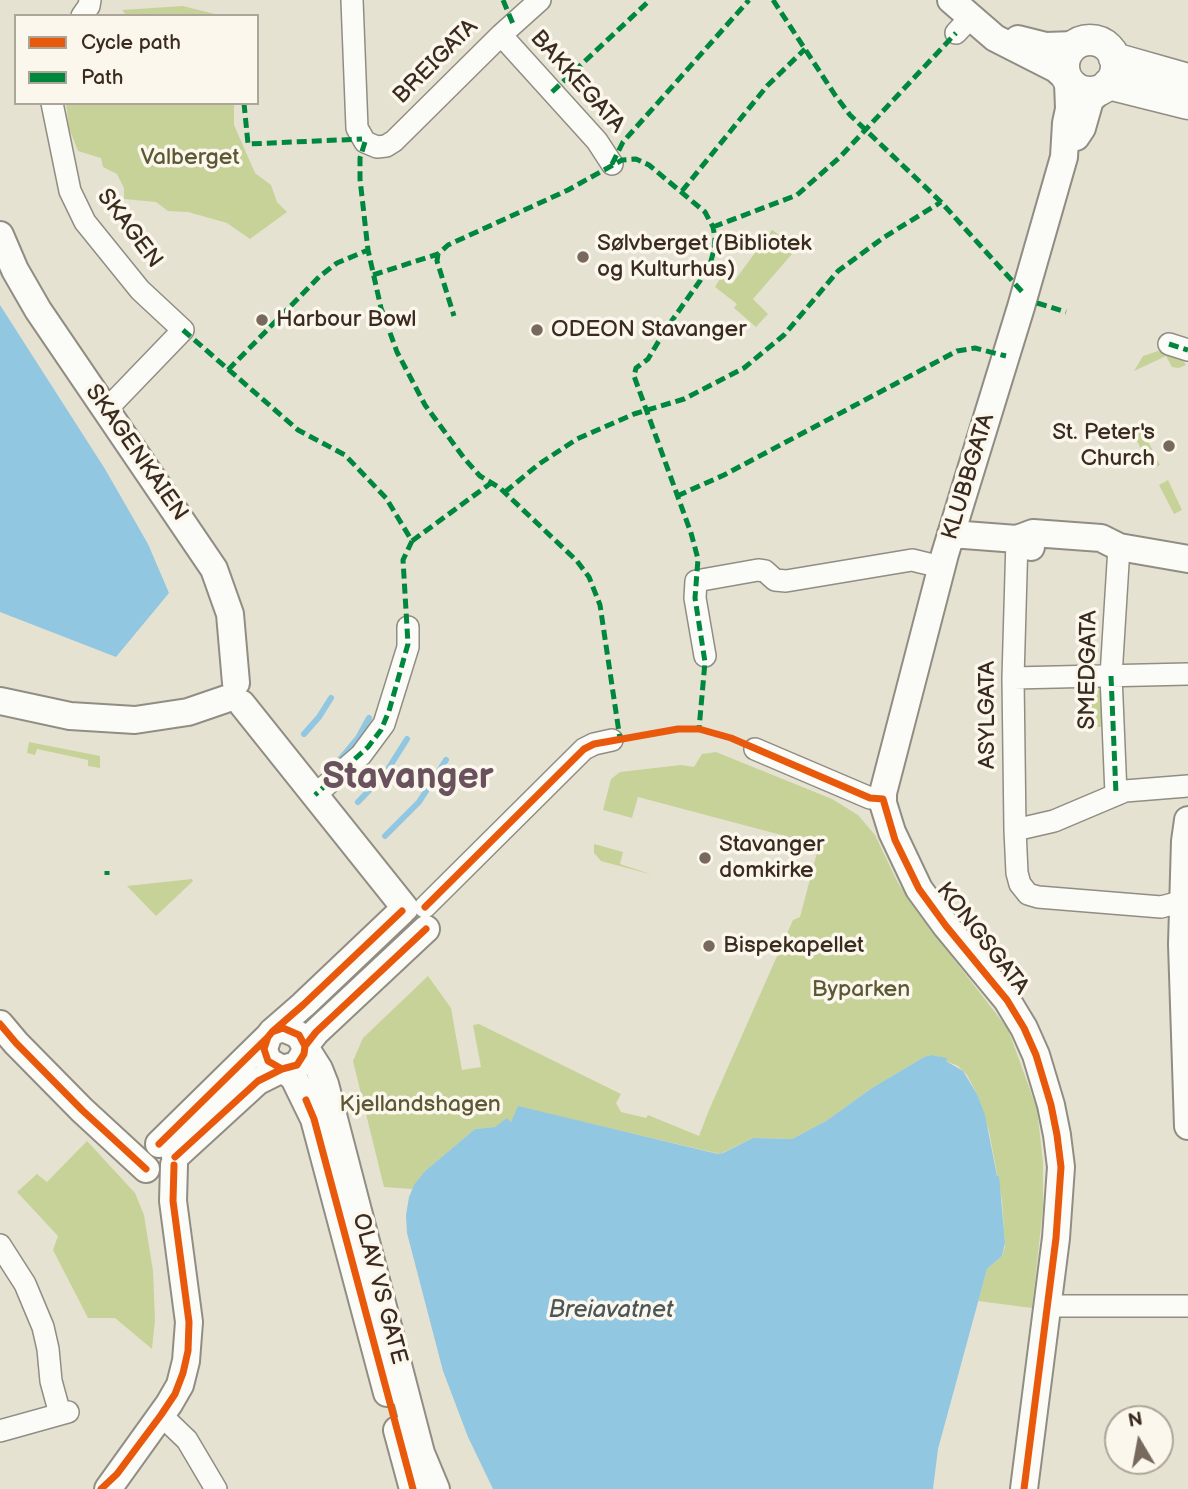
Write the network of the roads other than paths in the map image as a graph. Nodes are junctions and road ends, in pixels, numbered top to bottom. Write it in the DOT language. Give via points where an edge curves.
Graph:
graph roads {
  1 [pos="352,0"];
  2 [pos="540,0"];
  3 [pos="959,17"];
  4 [pos="501,35"];
  5 [pos="1075,45"];
  6 [pos="1108,77"];
  7 [pos="1188,79"];
  8 [pos="1068,80"];
  9 [pos="1188,104"];
  10 [pos="52,105"];
  11 [pos="1064,157"];
  12 [pos="612,164"];
  13 [pos="0,235"];
  14 [pos="106,410"];
  15 [pos="951,534"];
  16 [pos="1017,539"];
  17 [pos="1119,547"];
  18 [pos="1188,559"];
  19 [pos="941,567"];
  20 [pos="408,627"];
  21 [pos="705,656"];
  22 [pos="1188,674"];
  23 [pos="1111,676"];
  24 [pos="1013,678"];
  25 [pos="235,695"];
  26 [pos="0,701"];
  27 [pos="612,740"];
  28 [pos="755,749"];
  29 [pos="1188,786"];
  30 [pos="1116,794"];
  31 [pos="315,795"];
  32 [pos="883,799"];
  33 [pos="1188,820"];
  34 [pos="1015,830"];
  35 [pos="1186,900"];
  36 [pos="414,914"];
  37 [pos="0,1024"];
  38 [pos="270,1034"];
  39 [pos="305,1046"];
  40 [pos="283,1069"];
  41 [pos="1188,1101"];
  42 [pos="1188,1126"];
  43 [pos="160,1159"];
  44 [pos="0,1245"];
  45 [pos="1048,1306"];
  46 [pos="1188,1307"];
  47 [pos="161,1415"];
  48 [pos="0,1431"];
  49 [pos="109,1484"];
  50 [pos="216,1489"];
  51 [pos="413,1489"];
  52 [pos="436,1489"];
  53 [pos="1024,1489"];
  1 -- 4 [label="street, BREIGATA" via="357,128 365,142 377,147 390,144"];
  2 -- 4 [label="street, BREIGATA"];
  3 -- 5 [label="street" via="1029,42"];
  3 -- 8 [label="street" via="1056,69"];
  4 -- 12 [label="street, BAKKEGATA" via="597,141"];
  5 -- 6 [label="main road" via="1083,41 1105,45"];
  5 -- 8 [label="main road" via="1064,63"];
  6 -- 7 [label="main road"];
  6 -- 8 [label="main road" via="1085,91"];
  6 -- 9 [label="main road"];
  6 -- 11 [label="street, KLUBBGATA" via="1090,100 1082,128"];
  8 -- 11 [label="street, KLUBBGATA"];
  10 -- 14 [label="street, SKAGEN" via="70,191 85,222 140,290 183,330"];
  11 -- 15 [label="street, KLUBBGATA"];
  13 -- 14 [label="street, SKAGENKAIEN" via="38,310"];
  14 -- 25 [label="street, SKAGENKAIEN" via="214,569 230,614"];
  15 -- 16 [label="street"];
  15 -- 19 [label="street, KLUBBGATA"];
  16 -- 17 [label="street" via="1032,548 1098,554"];
  16 -- 24 [label="street, ASYLGATA"];
  17 -- 18 [label="street"];
  17 -- 23 [label="street, SMEDGATA"];
  19 -- 21 [label="street" via="912,560 786,581 758,570 696,581"];
  19 -- 32 [label="street, KLUBBGATA"];
  20 -- 31 [label="street" via="406,653 381,730"];
  22 -- 23 [label="street"];
  23 -- 24 [label="street"];
  23 -- 30 [label="street, SMEDGATA"];
  24 -- 34 [label="street, ASYLGATA"];
  25 -- 26 [label="street" via="188,712 135,720 70,716"];
  25 -- 31 [label="street"];
  27 -- 36 [label="street" via="584,749"];
  28 -- 32 [label="street" via="870,798"];
  29 -- 30 [label="street"];
  30 -- 34 [label="street" via="1054,821"];
  31 -- 36 [label="street"];
  32 -- 45 [label="street, KONGSGATA" via="895,840 919,889 1007,1000 1036,1055 1051,1105 1061,1167"];
  33 -- 35 [label="street"];
  34 -- 35 [label="street, ASYLGATA" via="1018,879 1024,890 1038,897 1161,907"];
  35 -- 41 [label="street" via="1182,944"];
  36 -- 38 [label="street"];
  36 -- 39 [label="street"];
  37 -- 43 [label="street" via="82,1110"];
  38 -- 39 [label="street" via="283,1028 295,1031"];
  38 -- 40 [label="street" via="265,1055"];
  38 -- 43 [label="street"];
  39 -- 40 [label="street" via="297,1065"];
  39 -- 52 [label="street, OLAV VS GATE" via="325,1084 421,1453"];
  40 -- 43 [label="street" via="258,1080"];
  40 -- 51 [label="street, OLAV VS GATE" via="294,1078 314,1119"];
  41 -- 42 [label="street"];
  43 -- 47 [label="street" via="160,1210 180,1263 188,1351 180,1385"];
  44 -- 48 [label="street" via="39,1317 51,1381 64,1413"];
  45 -- 46 [label="street"];
  45 -- 53 [label="street, KONGSGATA"];
  47 -- 49 [label="street"];
  47 -- 50 [label="street" via="187,1440"];
}
